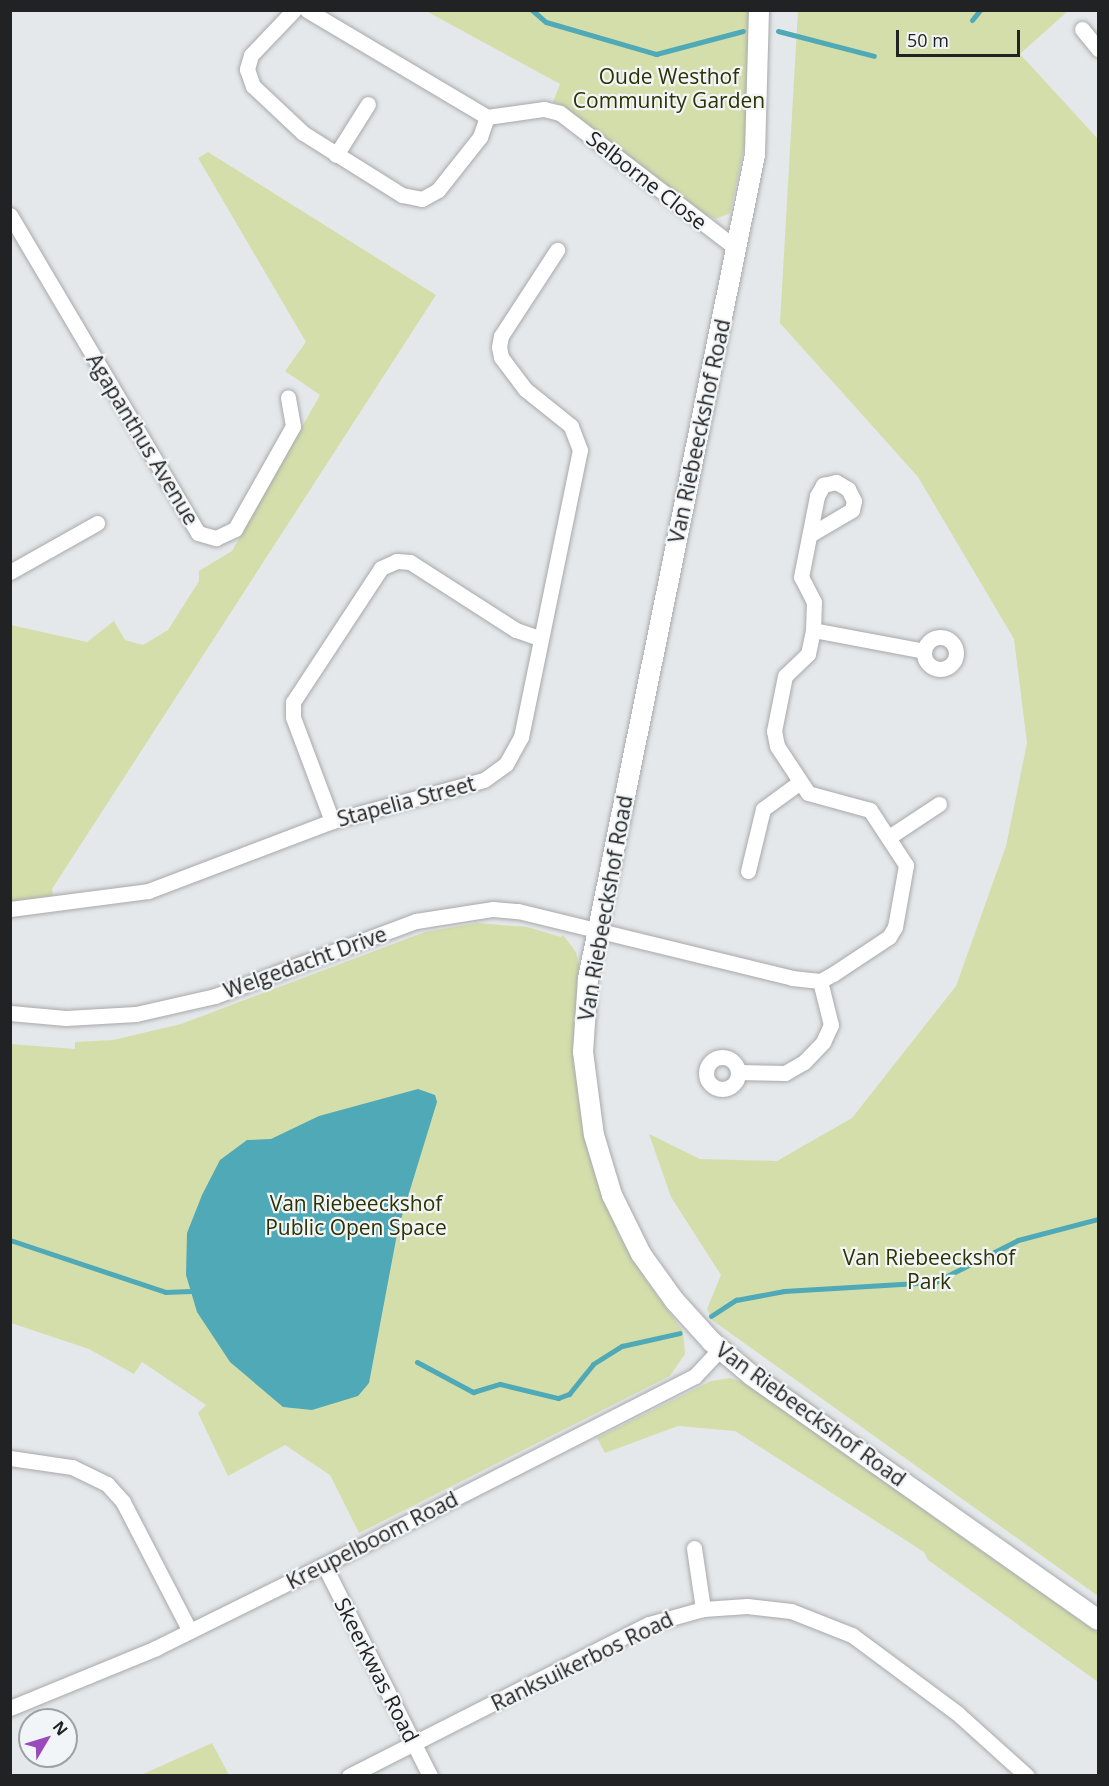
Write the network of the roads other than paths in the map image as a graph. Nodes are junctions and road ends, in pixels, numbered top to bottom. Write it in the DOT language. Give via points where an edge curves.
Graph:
graph roads {
  1 [pos="294,10"];
  2 [pos="307,10"];
  3 [pos="759,10"];
  4 [pos="1082,29"];
  5 [pos="1098,49"];
  6 [pos="368,104"];
  7 [pos="487,117"];
  8 [pos="336,155"];
  9 [pos="10,215"];
  10 [pos="736,248"];
  11 [pos="557,250"];
  12 [pos="288,397"];
  13 [pos="97,523"];
  14 [pos="813,533"];
  15 [pos="10,572"];
  16 [pos="813,630"];
  17 [pos="539,638"];
  18 [pos="924,651"];
  19 [pos="800,782"];
  20 [pos="939,804"];
  21 [pos="332,820"];
  22 [pos="889,837"];
  23 [pos="748,871"];
  24 [pos="10,909"];
  25 [pos="597,931"];
  26 [pos="820,981"];
  27 [pos="10,1013"];
  28 [pos="738,1072"];
  29 [pos="720,1349"];
  30 [pos="10,1458"];
  31 [pos="694,1548"];
  32 [pos="324,1565"];
  33 [pos="703,1609"];
  34 [pos="1098,1620"];
  35 [pos="189,1631"];
  36 [pos="10,1708"];
  37 [pos="414,1743"];
  38 [pos="349,1776"];
  39 [pos="430,1776"];
  40 [pos="1027,1776"];
  1 -- 8 [label="street" via="251,55 248,75 257,91 303,134"];
  2 -- 7 [label="street"];
  3 -- 10 [label="street, Van Riebeeckshof Road" via="755,155"];
  4 -- 5 [label="street"];
  6 -- 8 [label="street"];
  7 -- 8 [label="street" via="480,137 438,190 422,199 402,195"];
  7 -- 10 [label="street, Selborne Close" via="544,109 560,113"];
  9 -- 12 [label="street, Agapanthus Avenue" via="198,532 216,538 235,529 293,426"];
  10 -- 25 [label="street, Van Riebeeckshof Road"];
  11 -- 17 [label="street, Stapelia Street" via="501,336 501,357 525,389 571,426 580,450"];
  13 -- 15 [label="street"];
  14 -- 16 [label="street" via="801,577 814,602"];
  16 -- 18 [label="street"];
  16 -- 19 [label="street" via="808,654 785,676 774,731 777,746"];
  17 -- 21 [label="street, Stapelia Street" via="521,737 513,756 500,770 475,782"];
  17 -- 21 [label="street" via="516,630 410,562 397,561 381,568 293,702 293,717"];
  19 -- 22 [label="street" via="808,793 821,799 870,810"];
  19 -- 23 [label="street" via="764,809"];
  20 -- 22 [label="street"];
  21 -- 24 [label="street, Stapelia Street" via="148,891"];
  22 -- 26 [label="street" via="906,865 895,927 889,937"];
  25 -- 26 [label="street, Welgedacht Drive" via="769,974"];
  25 -- 27 [label="street, Welgedacht Drive" via="518,911 468,910 416,921 215,996 136,1014 66,1018"];
  25 -- 29 [label="street, Van Riebeeckshof Road" via="585,1001 583,1052 588,1107 601,1164 646,1262 674,1300"];
  26 -- 28 [label="street" via="831,1025 824,1042 804,1062 785,1073"];
  29 -- 32 [label="street, Kreupelboom Road" via="695,1376"];
  29 -- 34 [label="street, Van Riebeeckshof Road"];
  30 -- 35 [label="street" via="72,1467 107,1484 123,1502"];
  31 -- 33 [label="street"];
  32 -- 35 [label="street, Kreupelboom Road"];
  32 -- 37 [label="street, Skeerkwas Road"];
  33 -- 37 [label="street, Ranksuikerbos Road" via="649,1624"];
  33 -- 40 [label="street, Ranksuikerbos Road" via="769,1608 812,1617 852,1635 957,1713"];
  35 -- 36 [label="street, Kreupelboom Road"];
  37 -- 38 [label="street, Ranksuikerbos Road"];
  37 -- 39 [label="street, Skeerkwas Road"];
}
